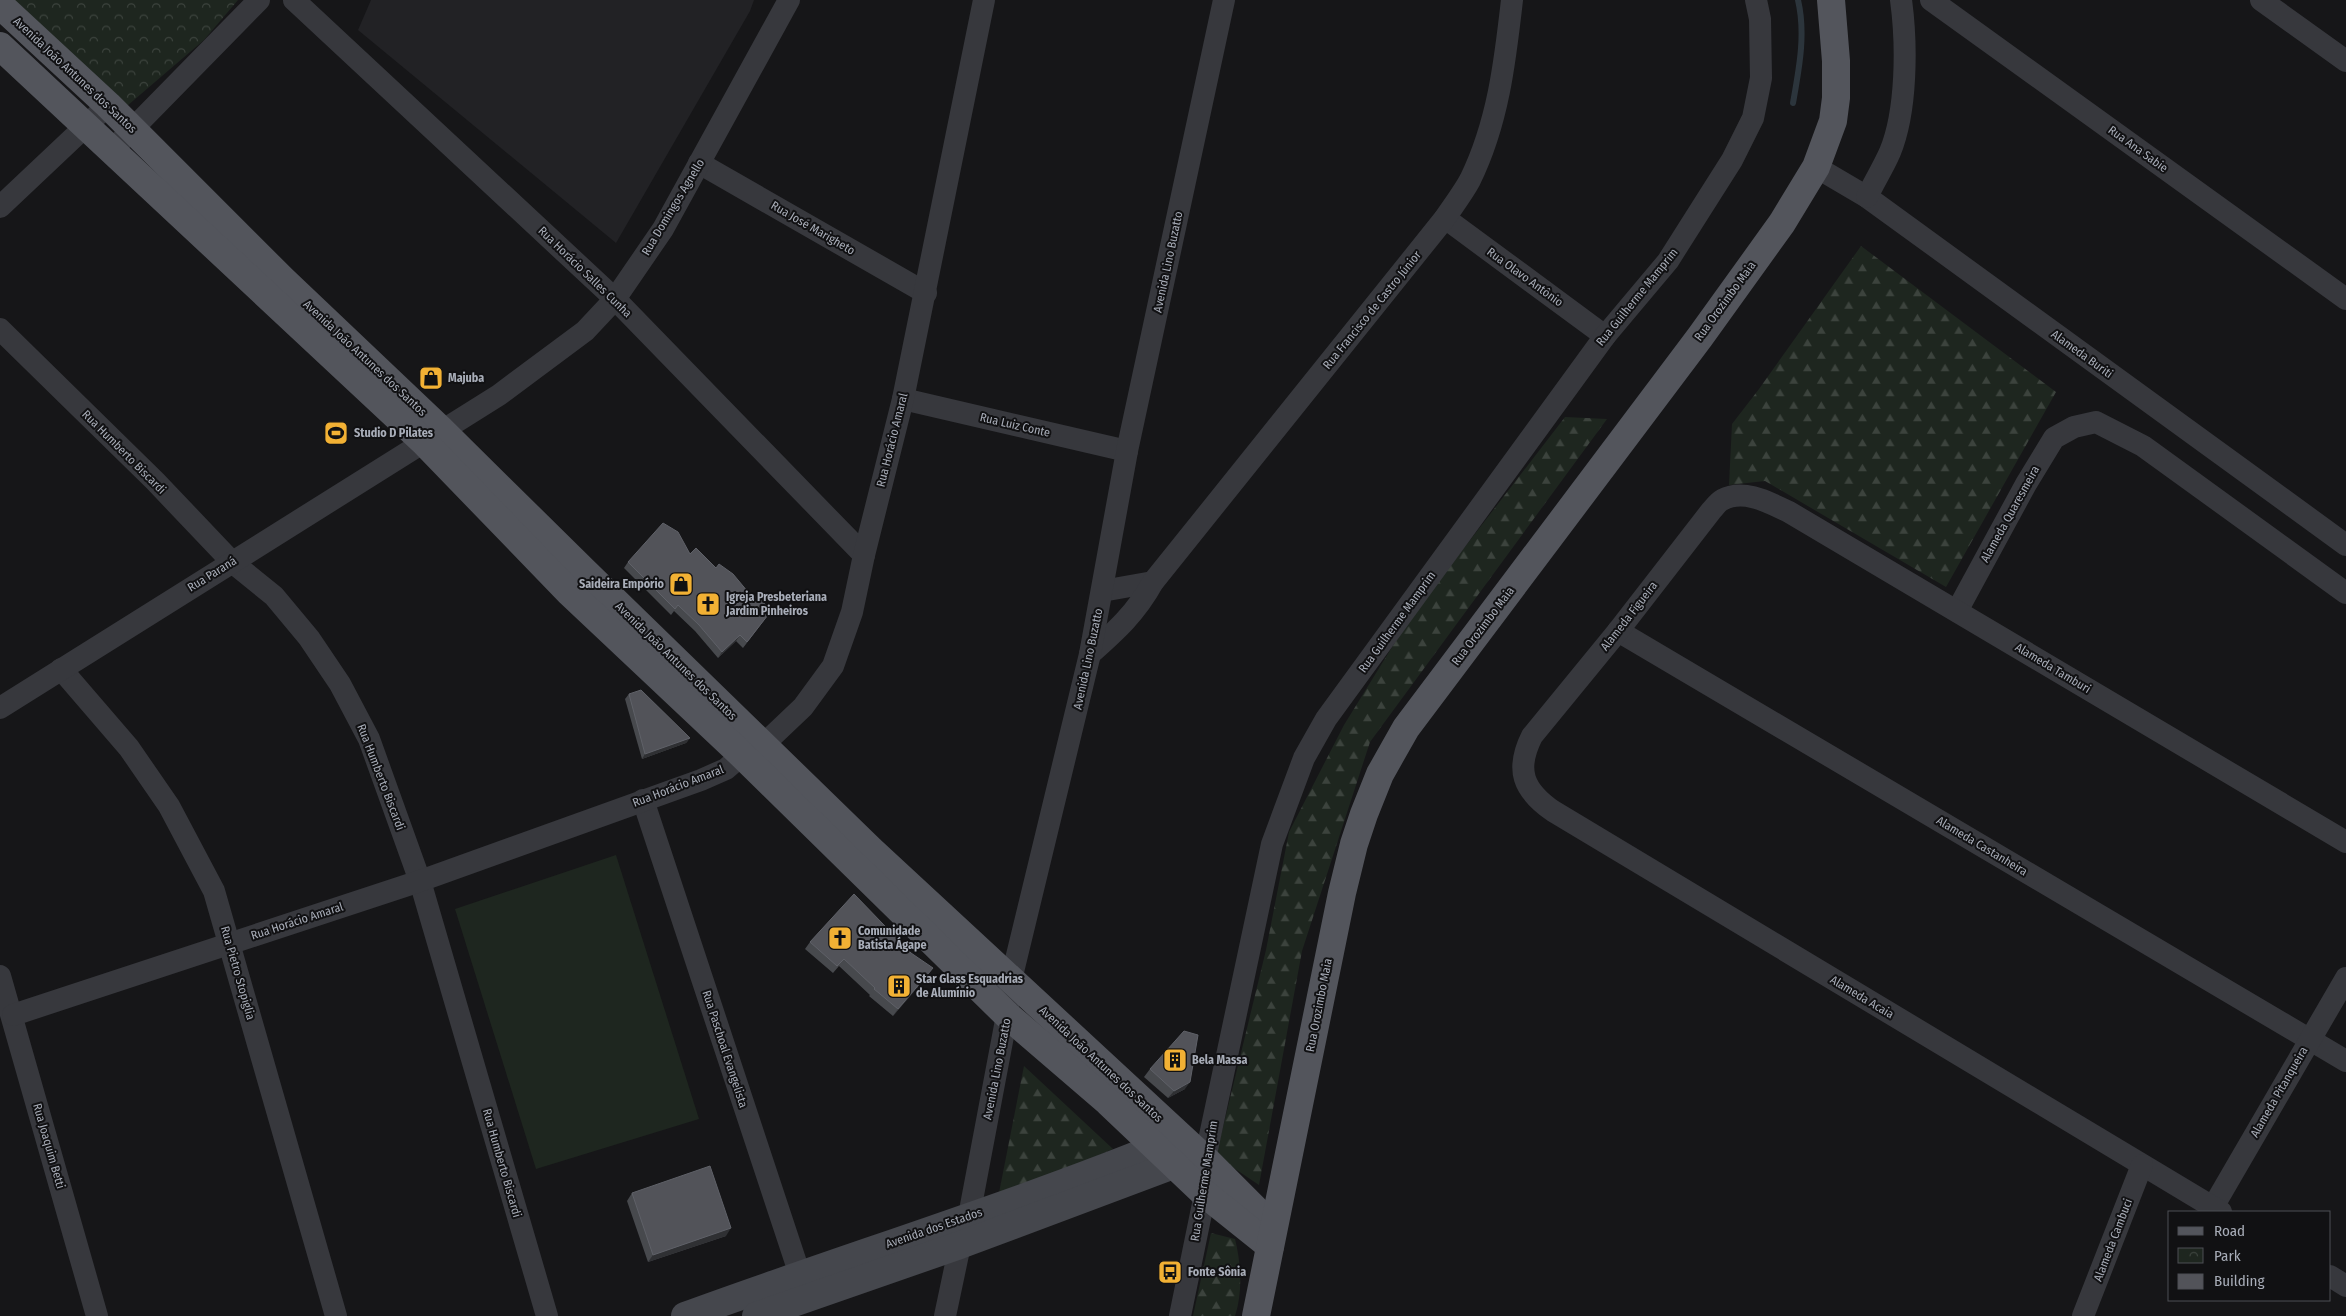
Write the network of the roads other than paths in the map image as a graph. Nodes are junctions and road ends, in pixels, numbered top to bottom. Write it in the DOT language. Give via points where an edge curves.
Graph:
graph roads {
  1 [pos="259,0"];
  2 [pos="294,0"];
  3 [pos="789,0"];
  4 [pos="984,0"];
  5 [pos="1224,0"];
  6 [pos="1512,0"];
  7 [pos="1756,0"];
  8 [pos="1831,0"];
  9 [pos="1901,0"];
  10 [pos="1930,0"];
  11 [pos="2261,0"];
  12 [pos="0,5"];
  13 [pos="1904,24"];
  14 [pos="0,46"];
  15 [pos="2346,60"];
  16 [pos="108,105"];
  17 [pos="85,124"];
  18 [pos="132,128"];
  19 [pos="112,150"];
  20 [pos="700,163"];
  21 [pos="1816,167"];
  22 [pos="1867,197"];
  23 [pos="0,207"];
  24 [pos="1445,218"];
  25 [pos="926,293"];
  26 [pos="2346,298"];
  27 [pos="615,299"];
  28 [pos="0,330"];
  29 [pos="1605,336"];
  30 [pos="903,399"];
  31 [pos="433,436"];
  32 [pos="1127,451"];
  33 [pos="1758,497"];
  34 [pos="2346,545"];
  35 [pos="864,555"];
  36 [pos="232,562"];
  37 [pos="1153,582"];
  38 [pos="1102,591"];
  39 [pos="2346,592"];
  40 [pos="1957,611"];
  41 [pos="1618,631"];
  42 [pos="1090,654"];
  43 [pos="61,669"];
  44 [pos="0,708"];
  45 [pos="753,750"];
  46 [pos="1521,765"];
  47 [pos="643,800"];
  48 [pos="2346,842"];
  49 [pos="420,881"];
  50 [pos="229,943"];
  51 [pos="0,976"];
  52 [pos="2346,978"];
  53 [pos="1011,980"];
  54 [pos="13,1015"];
  55 [pos="1007,1015"];
  56 [pos="2309,1040"];
  57 [pos="2346,1062"];
  58 [pos="1196,1151"];
  59 [pos="1164,1156"];
  60 [pos="2142,1165"];
  61 [pos="1205,1194"];
  62 [pos="2217,1210"];
  63 [pos="969,1216"];
  64 [pos="1272,1237"];
  65 [pos="960,1245"];
  66 [pos="2331,1277"];
  67 [pos="803,1286"];
  68 [pos="2346,1286"];
  69 [pos="97,1316"];
  70 [pos="336,1316"];
  71 [pos="547,1316"];
  72 [pos="685,1316"];
  73 [pos="756,1316"];
  74 [pos="944,1316"];
  75 [pos="1180,1316"];
  76 [pos="1256,1316"];
  77 [pos="2084,1316"];
  1 -- 18 [label="street"];
  2 -- 27 [label="street, Rua Horácio Salles Cunha"];
  3 -- 20 [label="street, Rua Domingos Agnello"];
  4 -- 25 [label="street, Rua Horácio Amaral"];
  5 -- 32 [label="street, Avenida Lino Buzatto"];
  6 -- 24 [label="street, Rua Francisco de Castro Júnior" via="1493,122 1470,180"];
  7 -- 29 [label="street, Rua Guilherme Mamprim" via="1760,19 1761,78 1752,118 1732,160 1668,261"];
  8 -- 21 [label="main road, Rua Orozimbo Maia" via="1836,98 1833,121"];
  9 -- 13 [label="street"];
  10 -- 13 [label="street"];
  10 -- 26 [label="street, Rua Ana Sabie"];
  11 -- 15 [label="street"];
  12 -- 16 [label="main road, Avenida João Antunes dos Santos"];
  13 -- 22 [label="street" via="1900,114 1890,151"];
  14 -- 17 [label="main road, Avenida João Antunes dos Santos"];
  16 -- 17 [label="street"];
  16 -- 18 [label="main road, Avenida João Antunes dos Santos"];
  17 -- 19 [label="main road, Avenida João Antunes dos Santos"];
  17 -- 23 [label="street"];
  18 -- 19 [label="street"];
  18 -- 31 [label="main road, Avenida João Antunes dos Santos"];
  19 -- 31 [label="main road, Avenida João Antunes dos Santos"];
  20 -- 25 [label="street, Rua José Marigheto"];
  20 -- 27 [label="street, Rua Domingos Agnello" via="663,230"];
  21 -- 22 [label="street, Alameda Buriti"];
  21 -- 64 [label="main road, Rua Orozimbo Maia" via="1782,223 1406,728 1380,774 1364,814 1342,893"];
  22 -- 34 [label="street, Alameda Buriti"];
  24 -- 29 [label="street, Rua Olavo Antônio"];
  24 -- 37 [label="street, Rua Francisco de Castro Júnior"];
  25 -- 30 [label="street, Rua Horácio Amaral"];
  27 -- 31 [label="street, Rua Domingos Agnello" via="585,332 499,395"];
  27 -- 35 [label="street, Rua Horácio Salles Cunha"];
  28 -- 36 [label="street, Rua Humberto Biscardi" via="155,481"];
  29 -- 58 [label="street, Rua Guilherme Mamprim" via="1326,720 1304,758 1272,844"];
  30 -- 32 [label="street, Rua Luiz Conte"];
  30 -- 35 [label="street, Rua Horácio Amaral"];
  31 -- 36 [label="street, Rua Paraná"];
  31 -- 45 [label="main road, Avenida João Antunes dos Santos" via="569,592"];
  32 -- 38 [label="street, Avenida Lino Buzatto"];
  33 -- 40 [label="street, Alameda Tamburi"];
  33 -- 41 [label="street, Alameda Figueira" via="1739,496 1722,500 1701,522"];
  35 -- 45 [label="street, Rua Horácio Amaral" via="852,612 833,666 803,707"];
  36 -- 43 [label="street, Rua Paraná"];
  36 -- 49 [label="street, Rua Humberto Biscardi" via="274,596 309,638 340,684 369,739"];
  37 -- 38 [label="street"];
  37 -- 42 [label="street, Rua Francisco de Castro Júnior" via="1126,622"];
  38 -- 42 [label="street, Avenida Lino Buzatto"];
  39 -- 40 [label="street, Alameda Quaresmeira" via="2143,446 2096,422 2074,426 2054,438"];
  40 -- 48 [label="street, Alameda Tamburi"];
  41 -- 46 [label="street, Alameda Figueira" via="1532,736"];
  41 -- 56 [label="street, Alameda Castanheira"];
  42 -- 53 [label="street, Avenida Lino Buzatto"];
  43 -- 44 [label="street, Rua Paraná"];
  43 -- 50 [label="street, Rua Pietro Stopiglia" via="129,748 169,806 214,891"];
  45 -- 47 [label="street, Rua Horácio Amaral" via="726,768"];
  45 -- 53 [label="main road, Avenida João Antunes dos Santos"];
  45 -- 55 [label="main road, Avenida João Antunes dos Santos"];
  46 -- 60 [label="street, Alameda Acaia" via="1537,800 1553,812"];
  47 -- 49 [label="street, Rua Horácio Amaral"];
  47 -- 67 [label="street, Rua Paschoal Evangelista"];
  49 -- 50 [label="street, Rua Horácio Amaral"];
  49 -- 71 [label="street, Rua Humberto Biscardi"];
  50 -- 54 [label="street, Rua Horácio Amaral"];
  50 -- 70 [label="street, Rua Pietro Stopiglia"];
  51 -- 54 [label="street, Rua Joaquim Betti"];
  52 -- 56 [label="street, Alameda Pitanqueira"];
  53 -- 55 [label="street, Avenida Lino Buzatto"];
  53 -- 58 [label="main road, Avenida João Antunes dos Santos"];
  54 -- 69 [label="street, Rua Joaquim Betti"];
  55 -- 59 [label="main road, Avenida João Antunes dos Santos" via="1108,1102"];
  55 -- 63 [label="street, Avenida Lino Buzatto"];
  56 -- 57 [label="street, Alameda Castanheira"];
  56 -- 62 [label="street, Alameda Pitanqueira"];
  58 -- 59 [label="main road, Avenida dos Estados"];
  58 -- 61 [label="street, Rua Guilherme Mamprim"];
  58 -- 64 [label="main road, Avenida João Antunes dos Santos"];
  59 -- 61 [label="main road, Avenida João Antunes dos Santos"];
  59 -- 63 [label="main road, Avenida dos Estados" via="1080,1178"];
  59 -- 65 [label="main road, Avenida dos Estados"];
  60 -- 62 [label="street, Alameda Acaia"];
  60 -- 77 [label="street, Alameda Cambuci"];
  61 -- 64 [label="main road, Avenida João Antunes dos Santos"];
  61 -- 75 [label="street, Rua Guilherme Mamprim"];
  63 -- 65 [label="street, Avenida Lino Buzatto"];
  63 -- 67 [label="main road, Avenida dos Estados"];
  64 -- 76 [label="main road, Rua Orozimbo Maia"];
  65 -- 67 [label="main road, Avenida dos Estados"];
  65 -- 74 [label="street, Avenida Lino Buzatto"];
  66 -- 68 [label="street"];
  67 -- 72 [label="main road, Avenida dos Estados"];
  67 -- 73 [label="main road, Avenida dos Estados"];
}
